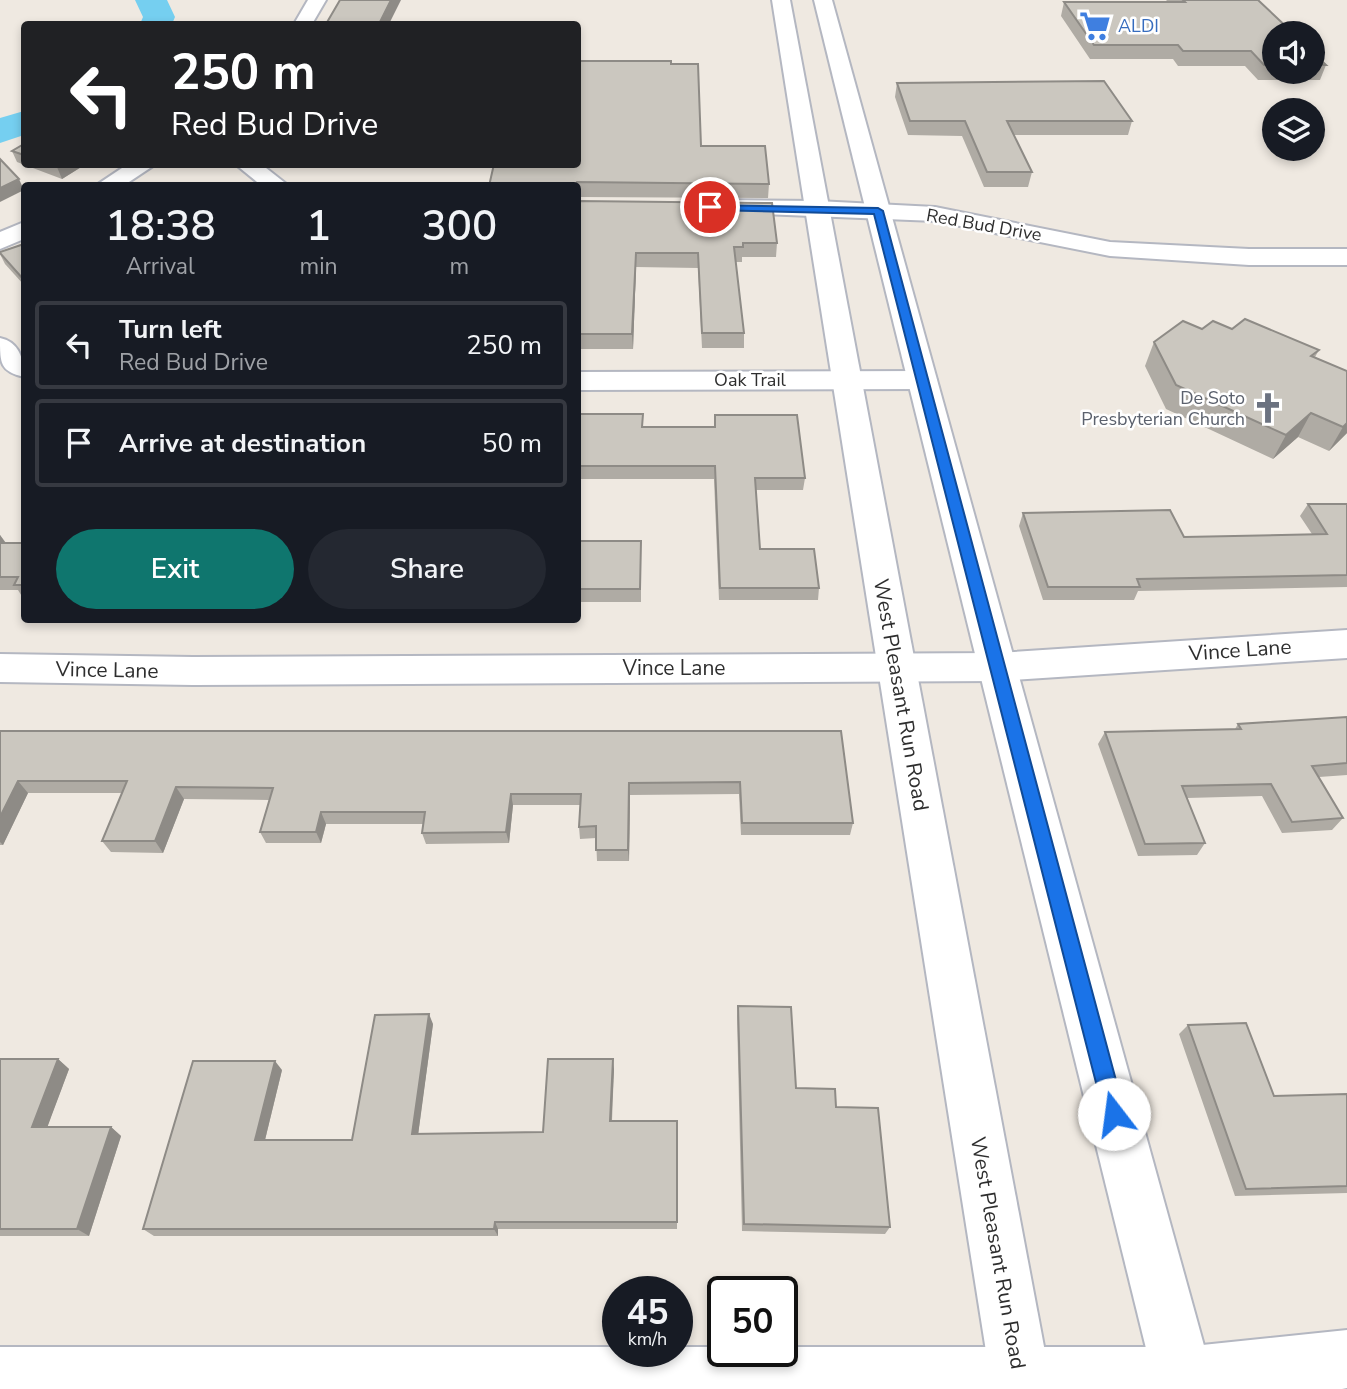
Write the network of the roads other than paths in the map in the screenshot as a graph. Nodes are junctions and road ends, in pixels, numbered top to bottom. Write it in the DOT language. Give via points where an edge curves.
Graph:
graph roads {
  1 [pos="317,0"];
  2 [pos="781,0"];
  3 [pos="823,0"];
  4 [pos="305,21"];
  5 [pos="138,168"];
  6 [pos="252,168"];
  7 [pos="113,182"];
  8 [pos="272,182"];
  9 [pos="697,207"];
  10 [pos="817,208"];
  11 [pos="878,211"];
  12 [pos="21,231"];
  13 [pos="0,242"];
  14 [pos="1347,257"];
  15 [pos="0,346"];
  16 [pos="21,368"];
  17 [pos="847,380"];
  18 [pos="923,380"];
  19 [pos="581,381"];
  20 [pos="1347,644"];
  21 [pos="896,666"];
  22 [pos="998,667"];
  23 [pos="0,668"];
  24 [pos="1347,1359"];
  25 [pos="0,1377"];
  26 [pos="1021,1383"];
  27 [pos="1185,1383"];
  1 -- 4 [label="main road"];
  2 -- 10 [label="main road, West Pleasant Run Road"];
  3 -- 11 [label="main road"];
  5 -- 7 [label="main road"];
  6 -- 8 [label="main road"];
  9 -- 10 [label="main road, Red Bud Drive"];
  10 -- 11 [label="main road, Red Bud Drive"];
  10 -- 17 [label="main road, West Pleasant Run Road"];
  11 -- 14 [label="main road, Red Bud Drive" via="935,214 1110,249"];
  11 -- 18 [label="main road"];
  12 -- 13 [label="main road"];
  15 -- 16 [label="main road"];
  17 -- 18 [label="main road, Oak Trail"];
  17 -- 19 [label="main road, Oak Trail"];
  17 -- 21 [label="main road, West Pleasant Run Road"];
  18 -- 22 [label="main road"];
  20 -- 22 [label="main road, Vince Lane"];
  21 -- 22 [label="main road, Vince Lane"];
  21 -- 23 [label="main road, Vince Lane"];
  21 -- 26 [label="main road, West Pleasant Run Road"];
  22 -- 27 [label="main road"];
  24 -- 27 [label="main road"];
  25 -- 26 [label="main road"];
  26 -- 27 [label="main road"];
}
